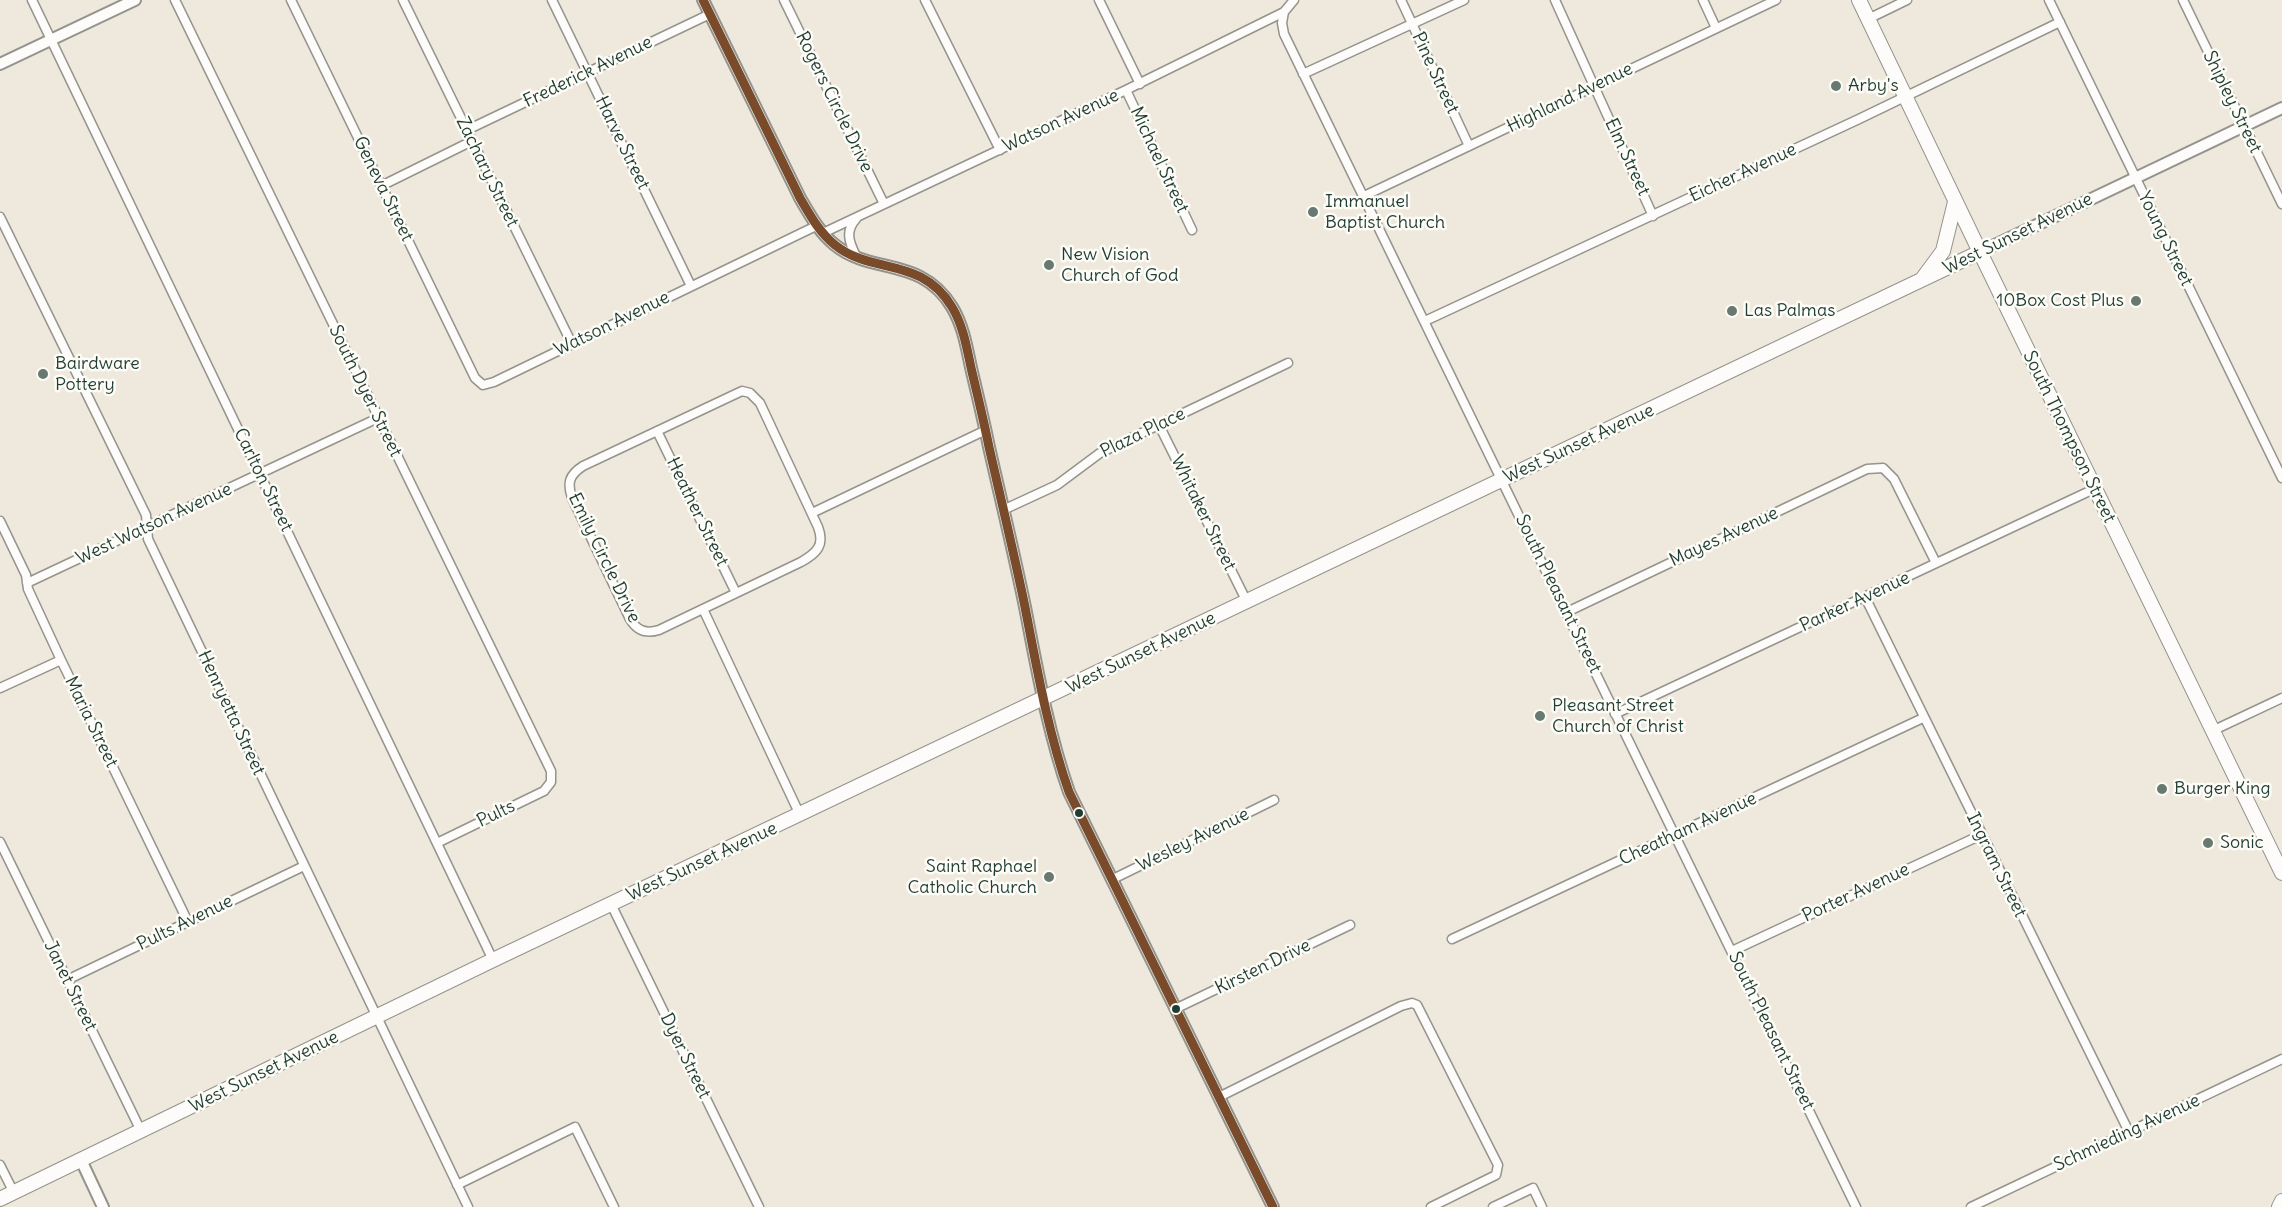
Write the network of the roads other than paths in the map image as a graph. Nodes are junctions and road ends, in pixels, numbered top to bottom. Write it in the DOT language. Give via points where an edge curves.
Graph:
graph roads {
  1 [pos="32,0"];
  2 [pos="135,0"];
  3 [pos="176,0"];
  4 [pos="291,0"];
  5 [pos="403,0"];
  6 [pos="552,0"];
  7 [pos="703,0"];
  8 [pos="784,0"];
  9 [pos="925,0"];
  10 [pos="1099,0"];
  11 [pos="1294,0"];
  12 [pos="1401,0"];
  13 [pos="1464,0"];
  14 [pos="1555,0"];
  15 [pos="1702,0"];
  16 [pos="1776,0"];
  17 [pos="1859,0"];
  18 [pos="1907,0"];
  19 [pos="2049,0"];
  20 [pos="2183,0"];
  21 [pos="1284,12"];
  22 [pos="710,14"];
  23 [pos="1868,19"];
  24 [pos="2060,21"];
  25 [pos="1413,24"];
  26 [pos="1716,28"];
  27 [pos="51,40"];
  28 [pos="0,64"];
  29 [pos="587,72"];
  30 [pos="1303,74"];
  31 [pos="1140,84"];
  32 [pos="1594,86"];
  33 [pos="1126,90"];
  34 [pos="1905,97"];
  35 [pos="2282,108"];
  36 [pos="2244,126"];
  37 [pos="467,130"];
  38 [pos="472,141"];
  39 [pos="1469,146"];
  40 [pos="1000,150"];
  41 [pos="2135,178"];
  42 [pos="381,186"];
  43 [pos="1364,196"];
  44 [pos="1955,202"];
  45 [pos="884,204"];
  46 [pos="2282,204"];
  47 [pos="858,216"];
  48 [pos="1653,216"];
  49 [pos="0,217"];
  50 [pos="819,229"];
  51 [pos="1192,230"];
  52 [pos="1980,252"];
  53 [pos="856,256"];
  54 [pos="1921,281"];
  55 [pos="691,286"];
  56 [pos="1425,321"];
  57 [pos="572,344"];
  58 [pos="1288,363"];
  59 [pos="475,378"];
  60 [pos="378,418"];
  61 [pos="1159,425"];
  62 [pos="986,429"];
  63 [pos="657,430"];
  64 [pos="260,474"];
  65 [pos="2282,478"];
  66 [pos="1503,480"];
  67 [pos="2094,489"];
  68 [pos="1003,510"];
  69 [pos="812,513"];
  70 [pos="0,521"];
  71 [pos="147,527"];
  72 [pos="1936,564"];
  73 [pos="27,584"];
  74 [pos="736,593"];
  75 [pos="1865,597"];
  76 [pos="1247,602"];
  77 [pos="703,609"];
  78 [pos="1567,612"];
  79 [pos="61,660"];
  80 [pos="0,688"];
  81 [pos="2282,698"];
  82 [pos="1043,700"];
  83 [pos="1616,714"];
  84 [pos="1923,718"];
  85 [pos="2212,731"];
  86 [pos="551,782"];
  87 [pos="1274,800"];
  88 [pos="800,815"];
  89 [pos="1675,835"];
  90 [pos="1981,835"];
  91 [pos="0,842"];
  92 [pos="437,843"];
  93 [pos="303,866"];
  94 [pos="2282,873"];
  95 [pos="1111,880"];
  96 [pos="611,904"];
  97 [pos="188,922"];
  98 [pos="1350,925"];
  99 [pos="1452,939"];
  100 [pos="1732,951"];
  101 [pos="494,960"];
  102 [pos="67,980"];
  103 [pos="1175,1009"];
  104 [pos="376,1017"];
  105 [pos="2282,1059"];
  106 [pos="1219,1097"];
  107 [pos="141,1131"];
  108 [pos="2129,1132"];
  109 [pos="81,1160"];
  110 [pos="0,1165"];
  111 [pos="457,1185"];
  112 [pos="14,1193"];
  113 [pos="0,1199"];
  114 [pos="2282,1201"];
  115 [pos="103,1207"];
  116 [pos="468,1207"];
  117 [pos="614,1207"];
  118 [pos="759,1207"];
  119 [pos="1273,1207"];
  120 [pos="1431,1207"];
  121 [pos="1493,1207"];
  122 [pos="1542,1207"];
  123 [pos="1856,1207"];
  124 [pos="1971,1207"];
  125 [pos="2280,1207"];
  1 -- 27 [label="street, Carlton Street"];
  2 -- 27 [label="street"];
  3 -- 60 [label="street, South Dyer Street"];
  4 -- 42 [label="street, Geneva Street"];
  5 -- 37 [label="street, Zachary Street"];
  6 -- 29 [label="street, Harve Street"];
  7 -- 22 [label="street"];
  8 -- 45 [label="street, Rogers Circle Drive"];
  9 -- 40 [label="street"];
  10 -- 31 [label="street, Michael Street"];
  11 -- 21 [label="street, Watson Avenue"];
  12 -- 25 [label="street, Pine Street"];
  13 -- 25 [label="street"];
  14 -- 32 [label="street, Elm Street"];
  15 -- 26 [label="street"];
  16 -- 26 [label="street, Highland Avenue"];
  17 -- 23 [label="main road, South Thompson Street"];
  18 -- 23 [label="street"];
  19 -- 24 [label="street, Young Street"];
  20 -- 36 [label="street, Shipley Street"];
  21 -- 30 [label="street, South Pleasant Street" via="1284,33"];
  21 -- 31 [label="street, Watson Avenue"];
  22 -- 29 [label="street, Frederick Avenue"];
  22 -- 50 [label="street"];
  23 -- 34 [label="main road, South Thompson Street"];
  24 -- 34 [label="street, Eicher Avenue"];
  24 -- 41 [label="street, Young Street"];
  25 -- 30 [label="street"];
  25 -- 39 [label="street, Pine Street"];
  26 -- 32 [label="street, Highland Avenue"];
  27 -- 28 [label="street"];
  27 -- 64 [label="street, Carlton Street"];
  29 -- 37 [label="street, Frederick Avenue"];
  29 -- 55 [label="street, Harve Street"];
  30 -- 43 [label="street, South Pleasant Street"];
  31 -- 33 [label="street, Watson Avenue"];
  32 -- 39 [label="street, Highland Avenue"];
  32 -- 48 [label="street, Elm Street"];
  33 -- 40 [label="street, Watson Avenue"];
  33 -- 51 [label="street, Michael Street"];
  34 -- 44 [label="main road, South Thompson Street"];
  34 -- 48 [label="street, Eicher Avenue"];
  35 -- 36 [label="street, West Sunset Avenue"];
  36 -- 41 [label="street, West Sunset Avenue"];
  36 -- 46 [label="street, Shipley Street"];
  37 -- 38 [label="street, Zachary Street"];
  38 -- 42 [label="street"];
  38 -- 57 [label="street, Zachary Street"];
  39 -- 43 [label="street, Highland Avenue"];
  40 -- 45 [label="street, Watson Avenue"];
  41 -- 52 [label="street, West Sunset Avenue"];
  41 -- 65 [label="street, Young Street"];
  42 -- 59 [label="street, Geneva Street"];
  43 -- 56 [label="street, South Pleasant Street"];
  44 -- 52 [label="main road, South Thompson Street"];
  44 -- 54 [label="main road" via="1942,250"];
  45 -- 47 [label="street, Watson Avenue"];
  47 -- 50 [label="street, Watson Avenue"];
  47 -- 53 [label="street" via="848,231"];
  48 -- 56 [label="street, Eicher Avenue"];
  49 -- 71 [label="street, Henryetta Street" via="146,515"];
  50 -- 53 [label="street" via="836,246"];
  50 -- 55 [label="street, Watson Avenue"];
  52 -- 54 [label="main road, West Sunset Avenue"];
  52 -- 67 [label="main road, South Thompson Street"];
  53 -- 62 [label="street" via="913,273 943,295 964,335"];
  54 -- 66 [label="main road, West Sunset Avenue"];
  55 -- 57 [label="street, Watson Avenue"];
  56 -- 66 [label="street, South Pleasant Street"];
  57 -- 59 [label="street, Watson Avenue" via="494,382 483,385"];
  58 -- 61 [label="street, Plaza Place"];
  60 -- 64 [label="street, West Watson Avenue"];
  60 -- 86 [label="street, South Dyer Street" via="551,771"];
  61 -- 68 [label="street, Plaza Place" via="1100,453 1057,485"];
  61 -- 76 [label="street, Whitaker Street"];
  62 -- 68 [label="street"];
  62 -- 69 [label="street"];
  63 -- 69 [label="street, Emily Circle Drive" via="733,394 750,393 760,403"];
  63 -- 74 [label="street, Heather Street"];
  63 -- 77 [label="street, Emily Circle Drive" via="583,466 574,472 569,488 635,627 643,632 659,630"];
  64 -- 71 [label="street, West Watson Avenue"];
  64 -- 92 [label="street, Carlton Street"];
  66 -- 76 [label="main road, West Sunset Avenue"];
  66 -- 78 [label="street, South Pleasant Street"];
  67 -- 72 [label="street, Parker Avenue"];
  67 -- 85 [label="main road, South Thompson Street"];
  68 -- 82 [label="street"];
  69 -- 74 [label="street, Emily Circle Drive" via="822,540 819,549"];
  70 -- 73 [label="street, Maria Street"];
  71 -- 73 [label="street, West Watson Avenue"];
  71 -- 93 [label="street, Henryetta Street" via="148,539"];
  72 -- 75 [label="street, Parker Avenue"];
  72 -- 78 [label="street, Mayes Avenue" via="1894,479 1883,468 1867,469"];
  73 -- 79 [label="street, Maria Street"];
  74 -- 77 [label="street, Emily Circle Drive"];
  75 -- 83 [label="street, Parker Avenue"];
  75 -- 84 [label="street, Ingram Street"];
  76 -- 82 [label="main road, West Sunset Avenue"];
  77 -- 88 [label="street"];
  78 -- 83 [label="street, South Pleasant Street"];
  79 -- 80 [label="street"];
  79 -- 97 [label="street, Maria Street"];
  81 -- 85 [label="street"];
  82 -- 88 [label="main road, West Sunset Avenue"];
  82 -- 95 [label="street" via="1069,792"];
  83 -- 89 [label="street, South Pleasant Street"];
  84 -- 89 [label="street, Cheatham Avenue"];
  84 -- 90 [label="street, Ingram Street"];
  85 -- 94 [label="main road, South Thompson Street"];
  86 -- 92 [label="street, Pults" via="544,791"];
  87 -- 95 [label="street, Wesley Avenue"];
  88 -- 96 [label="main road, West Sunset Avenue"];
  89 -- 99 [label="street, Cheatham Avenue"];
  89 -- 100 [label="street, South Pleasant Street"];
  90 -- 100 [label="street, Porter Avenue"];
  90 -- 108 [label="street, Ingram Street"];
  91 -- 102 [label="street, Janet Street"];
  92 -- 101 [label="street, Carlton Street"];
  93 -- 97 [label="street, Pults Avenue"];
  93 -- 104 [label="street, Henryetta Street"];
  95 -- 103 [label="street"];
  96 -- 101 [label="main road, West Sunset Avenue"];
  96 -- 118 [label="street, Dyer Street"];
  97 -- 102 [label="street, Pults Avenue"];
  98 -- 103 [label="street, Kirsten Drive"];
  100 -- 123 [label="street, South Pleasant Street"];
  101 -- 104 [label="main road, West Sunset Avenue"];
  102 -- 107 [label="street, Janet Street"];
  103 -- 106 [label="street"];
  104 -- 107 [label="main road, West Sunset Avenue"];
  104 -- 111 [label="street, Henryetta Street"];
  105 -- 108 [label="street, Schmieding Avenue"];
  106 -- 119 [label="street"];
  106 -- 120 [label="street" via="1401,1006 1417,1005 1498,1165 1496,1175"];
  107 -- 109 [label="main road, West Sunset Avenue"];
  108 -- 124 [label="street, Schmieding Avenue"];
  109 -- 112 [label="main road, West Sunset Avenue"];
  109 -- 115 [label="street"];
  110 -- 112 [label="street"];
  111 -- 116 [label="street, Henryetta Street"];
  111 -- 117 [label="street" via="575,1127"];
  112 -- 113 [label="main road, West Sunset Avenue"];
  114 -- 125 [label="main road"];
  121 -- 122 [label="street" via="1533,1188"];
}
